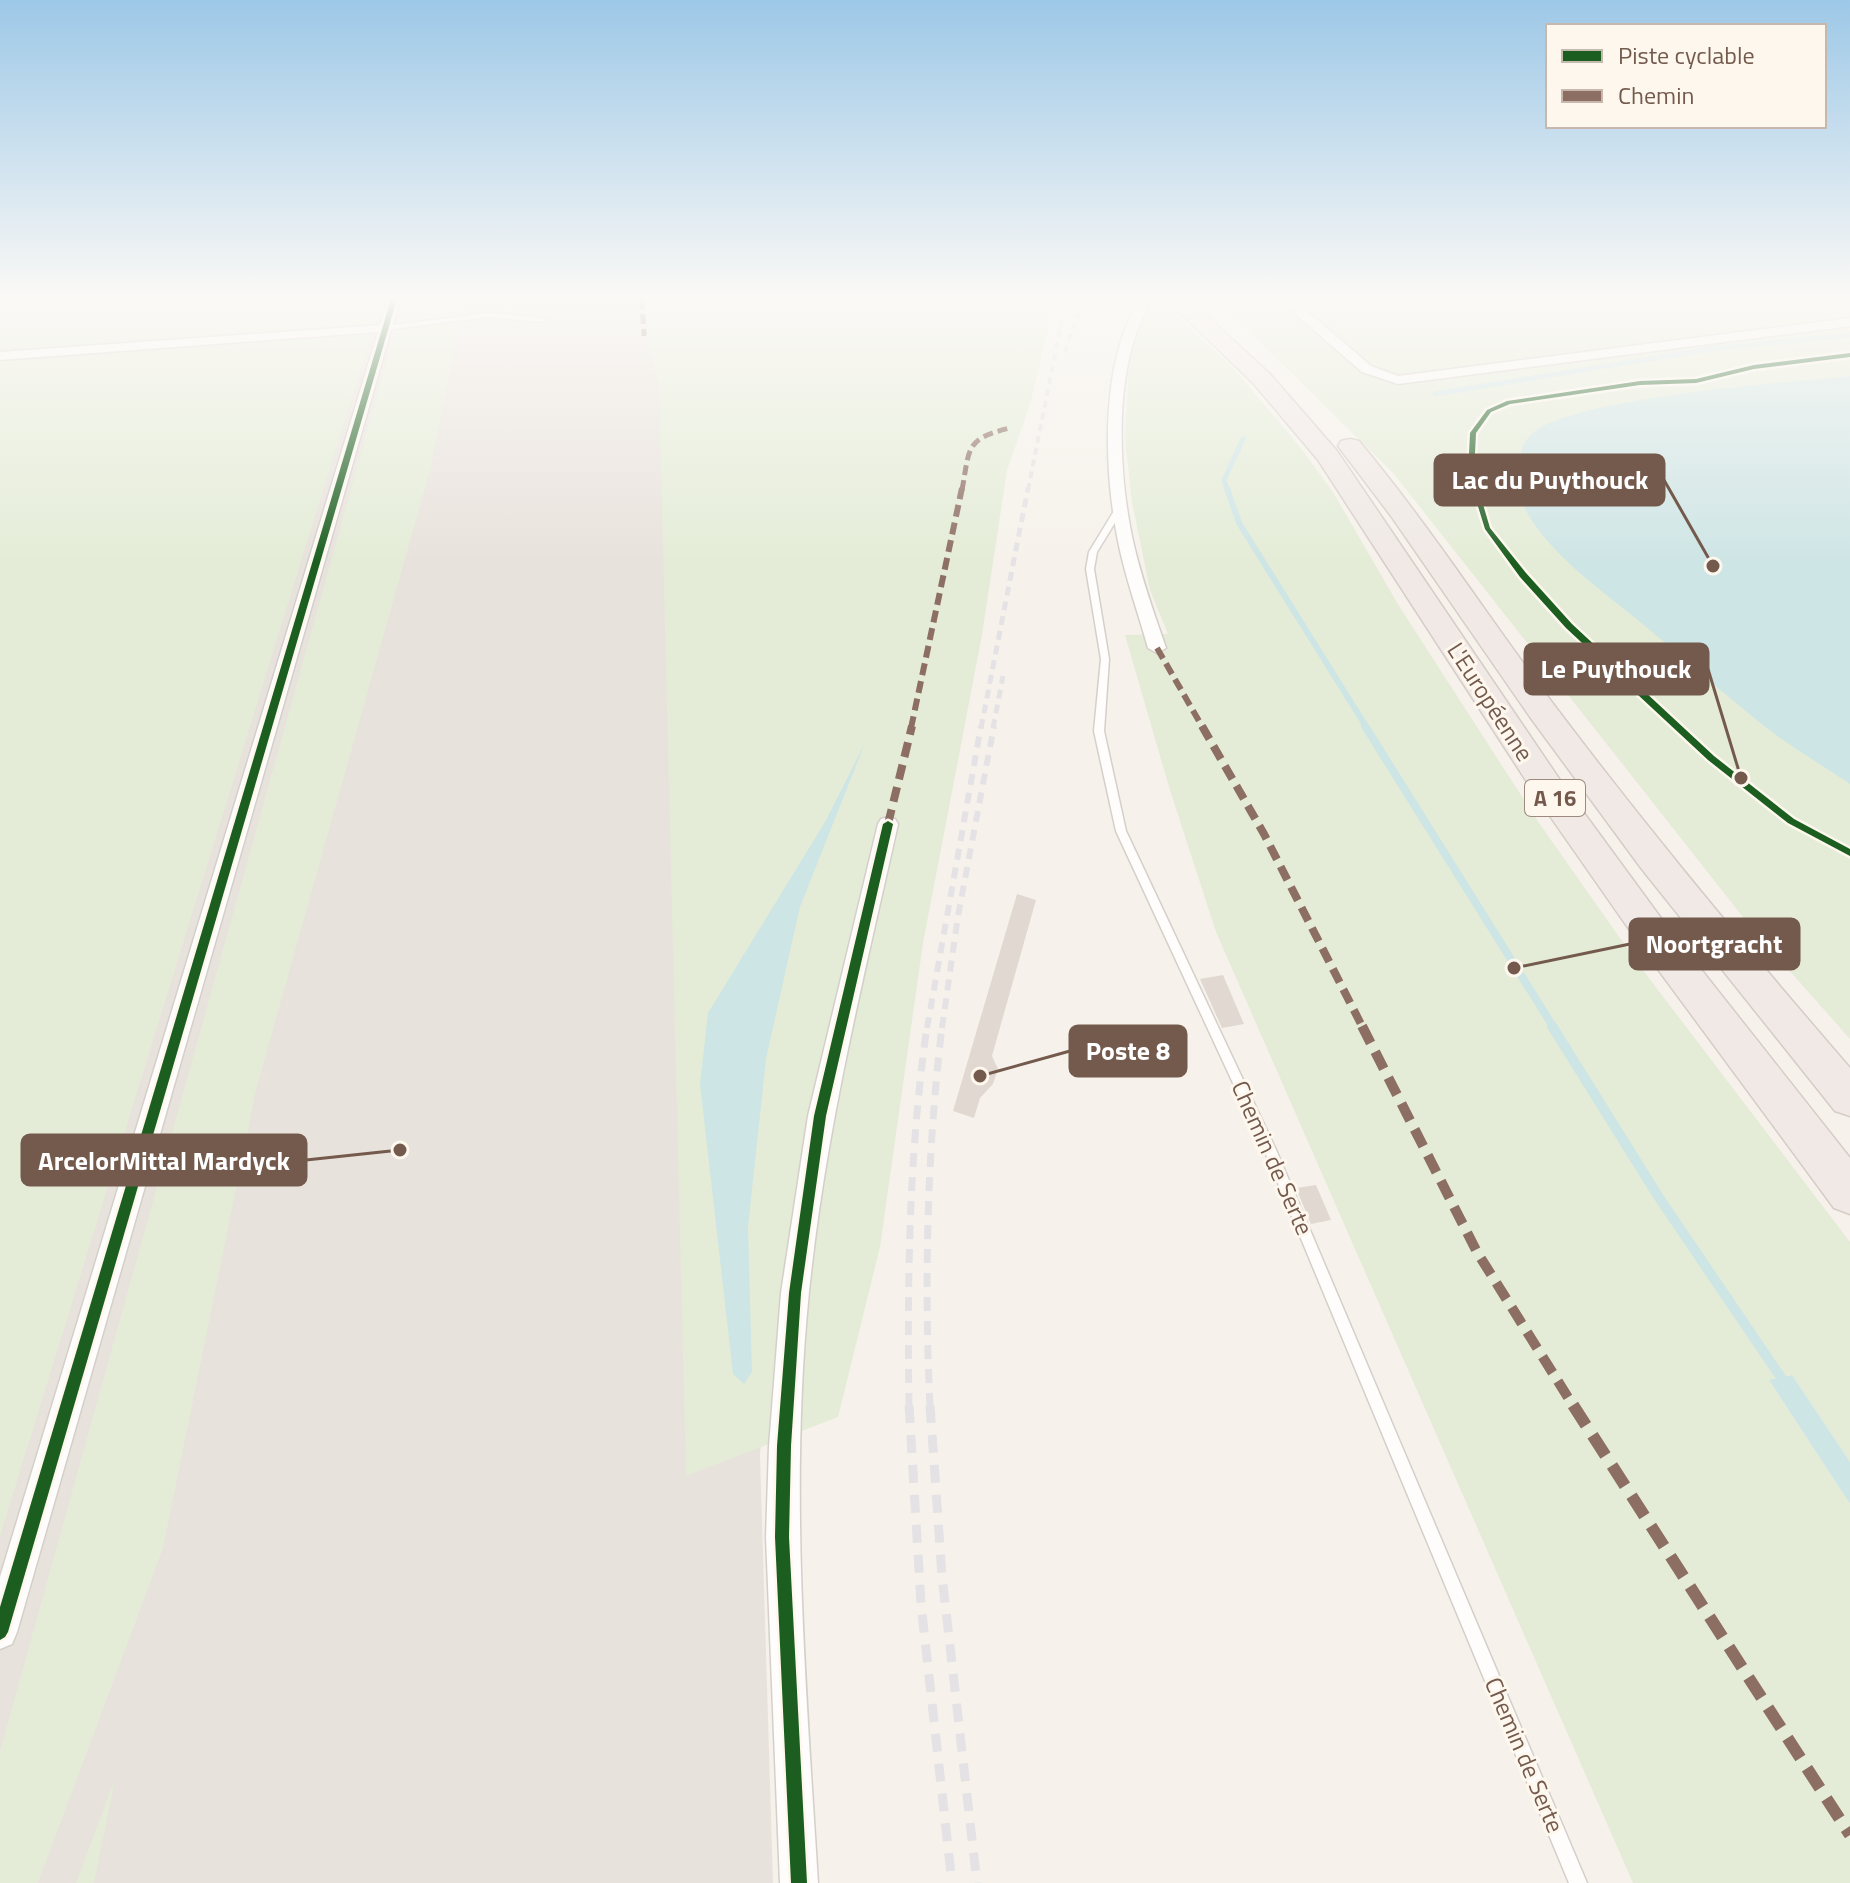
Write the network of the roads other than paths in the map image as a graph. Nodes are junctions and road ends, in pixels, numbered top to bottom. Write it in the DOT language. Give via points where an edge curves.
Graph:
graph roads {
  1 [pos="368,387"];
  2 [pos="1120,387"];
  3 [pos="1270,387"];
  4 [pos="1292,387"];
  5 [pos="1120,508"];
  6 [pos="1157,648"];
  7 [pos="888,824"];
  8 [pos="1850,1098"];
  9 [pos="1850,1193"];
  10 [pos="0,1632"];
  11 [pos="799,1883"];
  12 [pos="1578,1883"];
  1 -- 10 [label="street"];
  2 -- 5 [label="street"];
  3 -- 9 [label="highway, L'Européenne / A 16" via="1380,530 1487,700 1598,860"];
  4 -- 8 [label="highway, L'Européenne / A 16" via="1351,448 1413,527 1616,810"];
  5 -- 6 [label="street"];
  5 -- 12 [label="lane, Chemin de Serte" via="1093,552 1090,569 1105,659 1099,731 1121,831 1271,1152"];
  7 -- 11 [label="street" via="825,1087 795,1293 782,1537"];
}
